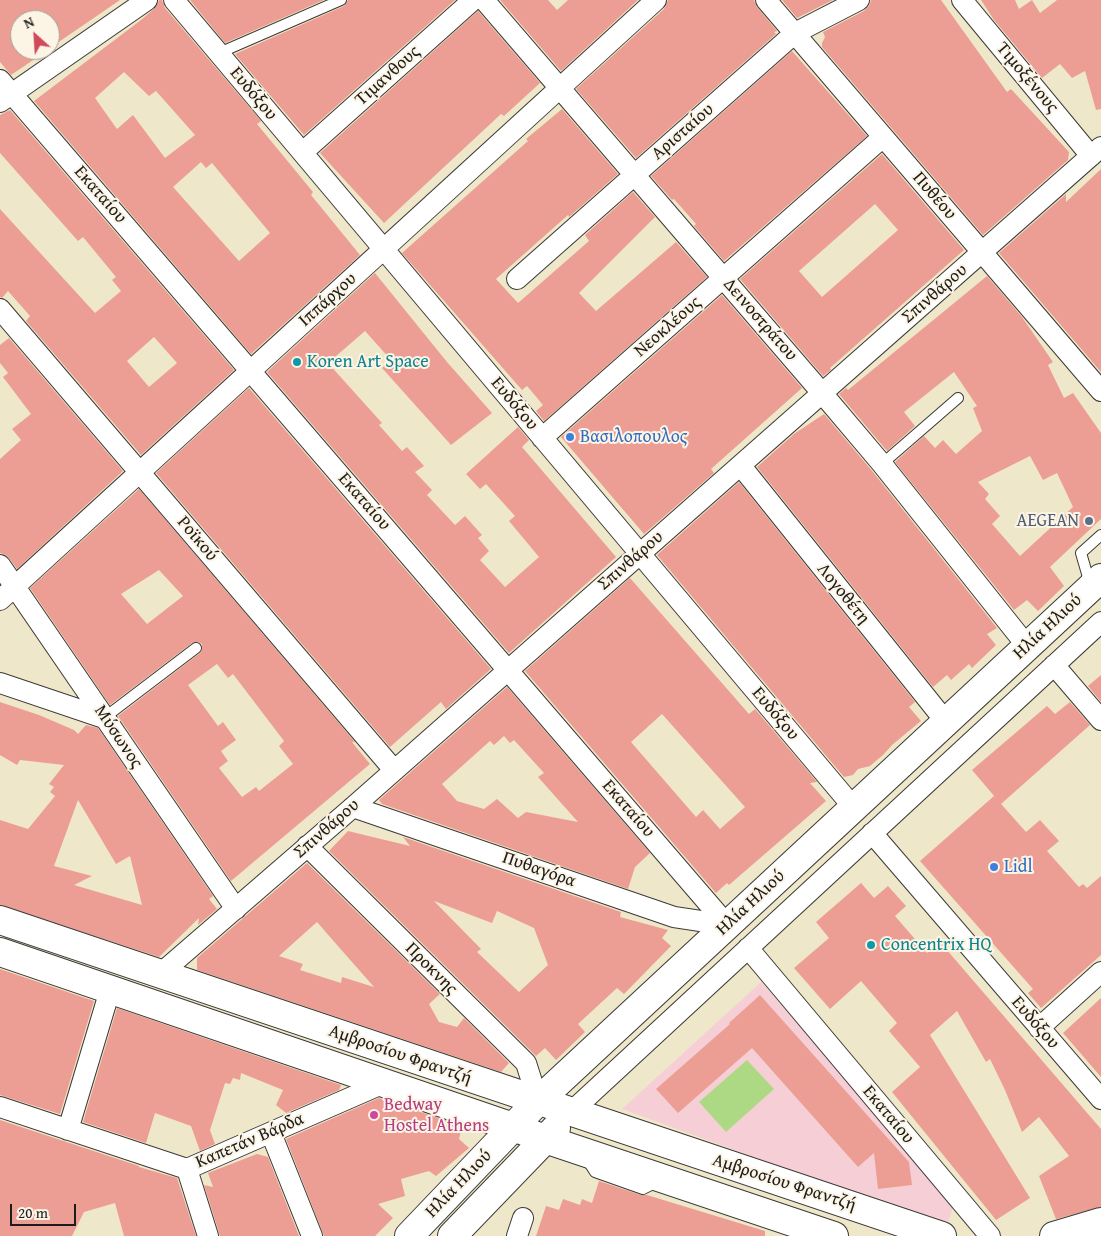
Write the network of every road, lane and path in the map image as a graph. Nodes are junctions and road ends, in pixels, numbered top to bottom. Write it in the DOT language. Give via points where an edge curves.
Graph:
graph roads {
  1 [pos="147,0"];
  2 [pos="174,0"];
  3 [pos="342,0"];
  4 [pos="473,0"];
  5 [pos="484,0"];
  6 [pos="656,0"];
  7 [pos="766,0"];
  8 [pos="859,0"];
  9 [pos="962,0"];
  10 [pos="795,34"];
  11 [pos="219,53"];
  12 [pos="560,88"];
  13 [pos="4,92"];
  14 [pos="883,136"];
  15 [pos="302,152"];
  16 [pos="1096,152"];
  17 [pos="635,174"];
  18 [pos="384,249"];
  19 [pos="982,252"];
  20 [pos="724,278"];
  21 [pos="517,280"];
  22 [pos="0,309"];
  23 [pos="250,371"];
  24 [pos="1101,391"];
  25 [pos="822,393"];
  26 [pos="958,398"];
  27 [pos="542,438"];
  28 [pos="882,464"];
  29 [pos="741,466"];
  30 [pos="140,472"];
  31 [pos="1101,535"];
  32 [pos="640,553"];
  33 [pos="0,565"];
  34 [pos="1096,582"];
  35 [pos="15,586"];
  36 [pos="0,600"];
  37 [pos="1101,622"];
  38 [pos="1027,646"];
  39 [pos="196,648"];
  40 [pos="1054,665"];
  41 [pos="508,670"];
  42 [pos="0,683"];
  43 [pos="104,718"];
  44 [pos="1101,720"];
  45 [pos="946,722"];
  46 [pos="394,770"];
  47 [pos="353,807"];
  48 [pos="854,808"];
  49 [pos="872,833"];
  50 [pos="307,846"];
  51 [pos="236,909"];
  52 [pos="0,920"];
  53 [pos="727,925"];
  54 [pos="748,948"];
  55 [pos="0,952"];
  56 [pos="1101,972"];
  57 [pos="160,974"];
  58 [pos="110,990"];
  59 [pos="1040,1028"];
  60 [pos="384,1083"];
  61 [pos="1101,1099"];
  62 [pos="538,1101"];
  63 [pos="0,1107"];
  64 [pos="571,1112"];
  65 [pos="513,1126"];
  66 [pos="68,1130"];
  67 [pos="271,1133"];
  68 [pos="545,1139"];
  69 [pos="187,1169"];
  70 [pos="1101,1222"];
  71 [pos="208,1236"];
  72 [pos="312,1236"];
  73 [pos="409,1236"];
  74 [pos="452,1236"];
  75 [pos="834,1236"];
  76 [pos="942,1236"];
  77 [pos="990,1236"];
  78 [pos="1054,1236"];
  1 -- 13 [label="street"];
  2 -- 11 [label="street, Ευδόξου"];
  3 -- 11 [label="lane"];
  4 -- 15 [label="street, Τιμανθους"];
  5 -- 12 [label="street, Δεινοστράτου"];
  6 -- 12 [label="street, Ιππάρχου"];
  7 -- 10 [label="street, Πυθέου"];
  8 -- 10 [label="street, Αρισταίου"];
  9 -- 16 [label="street, Τιμοξένους"];
  10 -- 14 [label="street, Πυθέου"];
  10 -- 17 [label="street, Αρισταίου"];
  11 -- 15 [label="street, Ευδόξου"];
  12 -- 17 [label="street, Δεινοστράτου"];
  12 -- 18 [label="street, Ιππάρχου"];
  13 -- 23 [label="street, Εκαταίου"];
  14 -- 19 [label="street, Πυθέου"];
  14 -- 20 [label="street, Νεοκλέους"];
  15 -- 18 [label="street, Ευδόξου"];
  16 -- 19 [label="street, Σπινθάρου"];
  17 -- 20 [label="street, Δεινοστράτου"];
  17 -- 21 [label="street, Αρισταίου"];
  18 -- 23 [label="street, Ιππάρχου"];
  18 -- 27 [label="street, Ευδόξου"];
  19 -- 24 [label="street, Πυθέου"];
  19 -- 25 [label="street, Σπινθάρου"];
  20 -- 25 [label="street, Δεινοστράτου"];
  20 -- 27 [label="street, Νεοκλέους"];
  22 -- 30 [label="street, Ροϊκού"];
  23 -- 30 [label="street, Ιππάρχου"];
  23 -- 41 [label="street, Εκαταίου"];
  25 -- 28 [label="street, Δεινοστράτου"];
  25 -- 29 [label="street, Σπινθάρου"];
  26 -- 28 [label="lane"];
  27 -- 32 [label="street, Ευδόξου"];
  28 -- 38 [label="street, Δεινοστράτου"];
  29 -- 32 [label="street, Σπινθάρου"];
  29 -- 45 [label="street, Λογοθέτη"];
  30 -- 35 [label="street, Ιππάρχου"];
  30 -- 46 [label="street, Ροϊκού"];
  31 -- 34 [label="lane" via="1081,553"];
  32 -- 41 [label="street, Σπινθάρου"];
  32 -- 48 [label="street, Ευδόξου"];
  33 -- 35 [label="street, Μύσωνος"];
  34 -- 38 [label="main road, Ηλία Ηλιού"];
  35 -- 36 [label="street, Ιππάρχου"];
  35 -- 43 [label="street, Μύσωνος"];
  37 -- 40 [label="street, Ηλία Ηλιού"];
  38 -- 45 [label="main road, Ηλία Ηλιού"];
  39 -- 43 [label="lane"];
  40 -- 44 [label="street"];
  40 -- 49 [label="street, Ηλία Ηλιού"];
  41 -- 46 [label="street, Σπινθάρου"];
  41 -- 53 [label="street, Εκαταίου"];
  42 -- 43 [label="street"];
  43 -- 51 [label="street, Μύσωνος"];
  45 -- 48 [label="main road, Ηλία Ηλιού"];
  46 -- 47 [label="street, Σπινθάρου"];
  47 -- 50 [label="street, Σπινθάρου"];
  47 -- 53 [label="street, Πυθαγόρα" via="674,917"];
  48 -- 53 [label="main road, Ηλία Ηλιού"];
  49 -- 54 [label="street, Ηλία Ηλιού"];
  49 -- 59 [label="street, Ευδόξου"];
  50 -- 51 [label="street, Σπινθάρου"];
  50 -- 62 [label="street, Προκνης" via="526,1064"];
  51 -- 57 [label="street, Σπινθάρου"];
  52 -- 57 [label="main road, Αμβροσίου Φραντζή"];
  53 -- 62 [label="main road, Ηλία Ηλιού"];
  54 -- 64 [label="street, Ηλία Ηλιού"];
  54 -- 77 [label="street, Εκαταίου"];
  55 -- 58 [label="main road, Αμβροσίου Φραντζή"];
  56 -- 59 [label="street"];
  57 -- 62 [label="main road, Αμβροσίου Φραντζή"];
  58 -- 60 [label="main road, Αμβροσίου Φραντζή"];
  58 -- 66 [label="street"];
  59 -- 61 [label="street, Ευδόξου"];
  60 -- 65 [label="main road, Αμβροσίου Φραντζή"];
  60 -- 67 [label="street, Καπετάν Βάρδα"];
  62 -- 64 [label="main road, Αμβροσίου Φραντζή"];
  62 -- 65 [label="main road, Ηλία Ηλιού"];
  63 -- 66 [label="street, Καπετάν Βάρδα"];
  64 -- 68 [label="main road, Ηλία Ηλιού"];
  64 -- 76 [label="main road, Αμβροσίου Φραντζή"];
  65 -- 68 [label="main road, Αμβροσίου Φραντζή"];
  65 -- 73 [label="main road, Ηλία Ηλιού"];
  66 -- 69 [label="street, Καπετάν Βάρδα"];
  67 -- 69 [label="street, Καπετάν Βάρδα"];
  67 -- 72 [label="street"];
  68 -- 74 [label="main road, Ηλία Ηλιού"];
  68 -- 75 [label="main road, Αμβροσίου Φραντζή"];
  69 -- 71 [label="street"];
  70 -- 78 [label="main road"];
}
